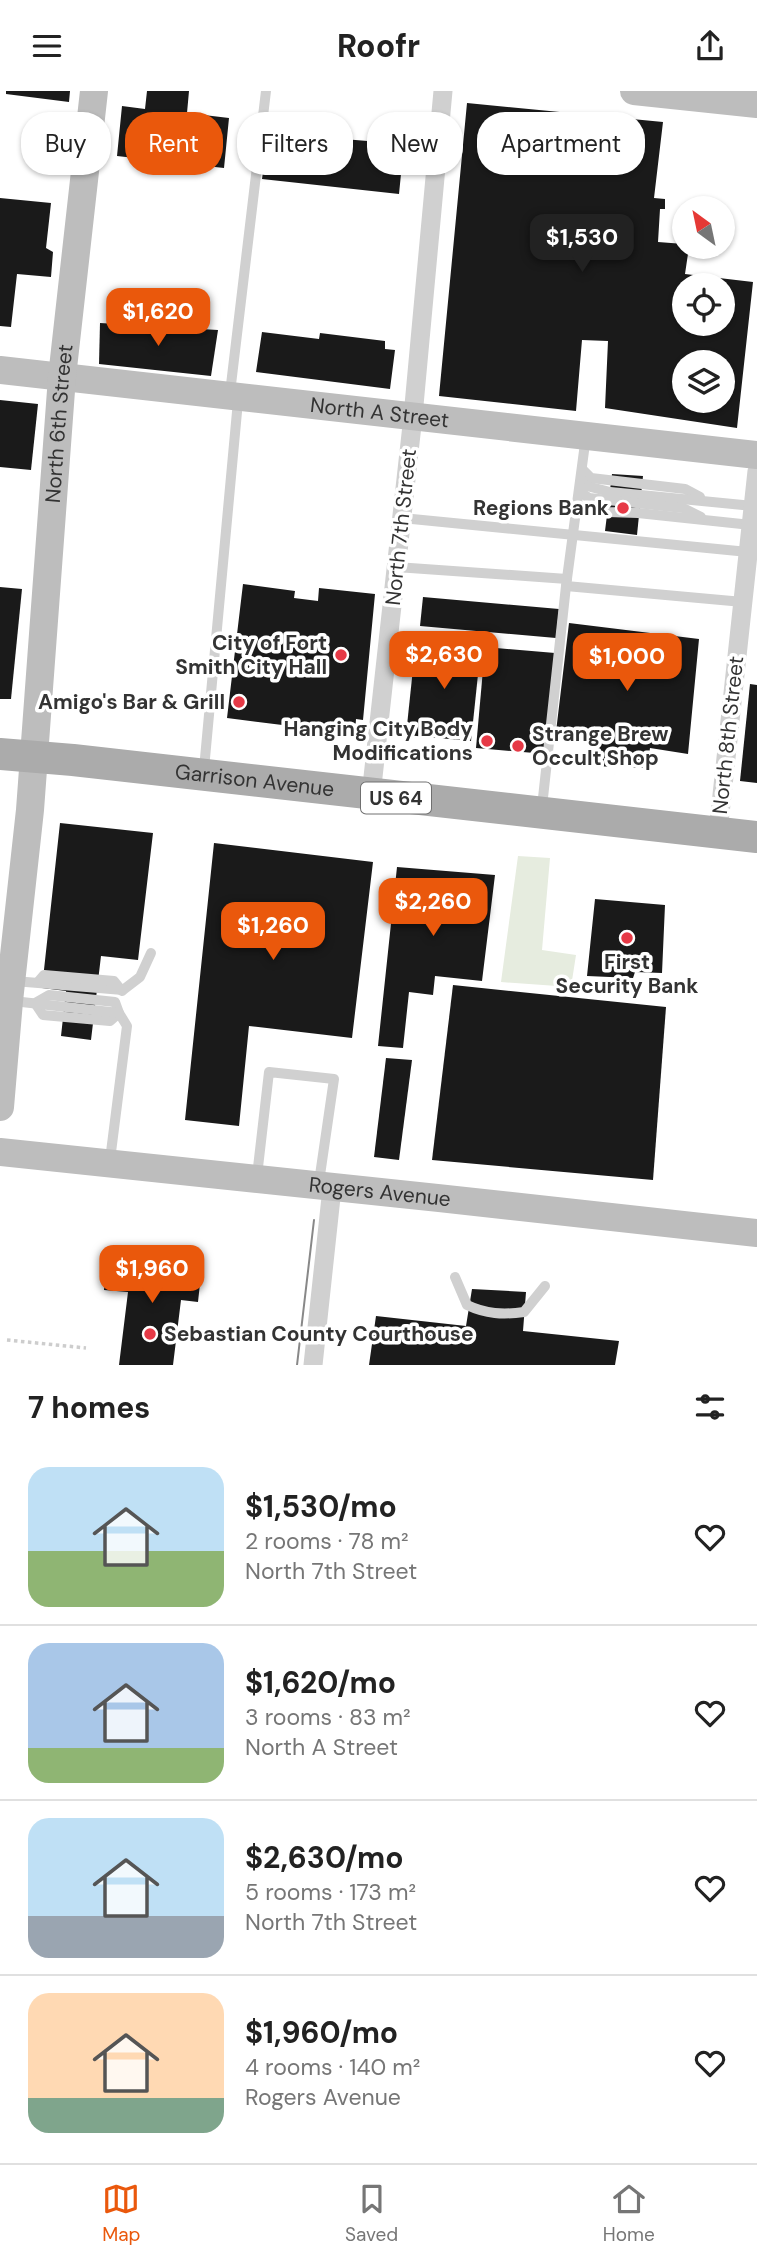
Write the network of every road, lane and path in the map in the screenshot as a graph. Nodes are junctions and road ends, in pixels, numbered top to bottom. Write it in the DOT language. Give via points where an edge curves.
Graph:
graph roads {
  1 [pos="94,91"];
  2 [pos="266,91"];
  3 [pos="443,91"];
  4 [pos="634,91"];
  5 [pos="757,104"];
  6 [pos="0,370"];
  7 [pos="62,377"];
  8 [pos="234,396"];
  9 [pos="413,417"];
  10 [pos="586,436"];
  11 [pos="757,454"];
  12 [pos="582,469"];
  13 [pos="757,471"];
  14 [pos="580,486"];
  15 [pos="707,501"];
  16 [pos="578,506"];
  17 [pos="752,515"];
  18 [pos="402,517"];
  19 [pos="708,520"];
  20 [pos="574,534"];
  21 [pos="748,552"];
  22 [pos="396,567"];
  23 [pos="567,583"];
  24 [pos="743,602"];
  25 [pos="0,754"];
  26 [pos="34,757"];
  27 [pos="203,775"];
  28 [pos="371,795"];
  29 [pos="541,813"];
  30 [pos="718,832"];
  31 [pos="757,837"];
  32 [pos="152,953"];
  33 [pos="18,982"];
  34 [pos="123,990"];
  35 [pos="115,1002"];
  36 [pos="119,1013"];
  37 [pos="0,1107"];
  38 [pos="0,1152"];
  39 [pos="110,1164"];
  40 [pos="257,1178"];
  41 [pos="325,1187"];
  42 [pos="757,1233"];
  43 [pos="455,1277"];
  44 [pos="545,1286"];
  45 [pos="7,1340"];
  46 [pos="86,1348"];
  47 [pos="313,1365"];
  1 -- 7 [label="street, North 6th Street"];
  2 -- 8 [label="lane"];
  3 -- 9 [label="street, North 7th Street"];
  4 -- 5 [label="street"];
  6 -- 7 [label="street, North A Street"];
  7 -- 8 [label="street, North A Street"];
  7 -- 26 [label="street, North 6th Street"];
  8 -- 9 [label="street, North A Street"];
  8 -- 27 [label="lane"];
  9 -- 10 [label="street, North A Street"];
  9 -- 18 [label="street, North 7th Street"];
  10 -- 11 [label="street, North A Street"];
  10 -- 12 [label="lane"];
  12 -- 14 [label="lane"];
  12 -- 15 [label="lane" via="592,478 685,489"];
  13 -- 17 [label="street, North 8th Street"];
  14 -- 15 [label="lane"];
  14 -- 16 [label="lane"];
  14 -- 19 [label="lane" via="589,498 683,509"];
  15 -- 17 [label="lane"];
  16 -- 19 [label="lane"];
  16 -- 20 [label="lane"];
  17 -- 19 [label="lane"];
  17 -- 21 [label="street, North 8th Street"];
  18 -- 20 [label="lane"];
  18 -- 22 [label="street, North 7th Street"];
  20 -- 21 [label="lane"];
  20 -- 23 [label="lane"];
  21 -- 24 [label="street, North 8th Street"];
  22 -- 23 [label="lane"];
  22 -- 28 [label="street, North 7th Street"];
  23 -- 24 [label="lane"];
  23 -- 29 [label="lane"];
  24 -- 30 [label="street, North 8th Street"];
  25 -- 26 [label="main road, Garrison Avenue / US 64"];
  26 -- 27 [label="main road, Garrison Avenue / US 64"];
  26 -- 33 [label="street, North 6th Street"];
  27 -- 28 [label="main road, Garrison Avenue / US 64"];
  28 -- 29 [label="main road, Garrison Avenue / US 64"];
  29 -- 30 [label="main road, Garrison Avenue / US 64"];
  30 -- 31 [label="main road, Garrison Avenue / US 64"];
  32 -- 34 [label="lane" via="141,977"];
  33 -- 34 [label="lane"];
  33 -- 35 [label="lane" via="49,995"];
  33 -- 36 [label="lane"];
  33 -- 37 [label="street, North 6th Street"];
  34 -- 35 [label="lane"];
  35 -- 36 [label="lane"];
  36 -- 39 [label="lane" via="127,1026"];
  38 -- 39 [label="street, Rogers Avenue"];
  39 -- 40 [label="street, Rogers Avenue"];
  40 -- 41 [label="street, Rogers Avenue"];
  40 -- 41 [label="lane" via="269,1072 334,1079"];
  41 -- 42 [label="street, Rogers Avenue"];
  41 -- 47 [label="street"];
  43 -- 44 [label="lane" via="467,1305 493,1314 524,1312"];
  45 -- 46 [label="path"];
}
